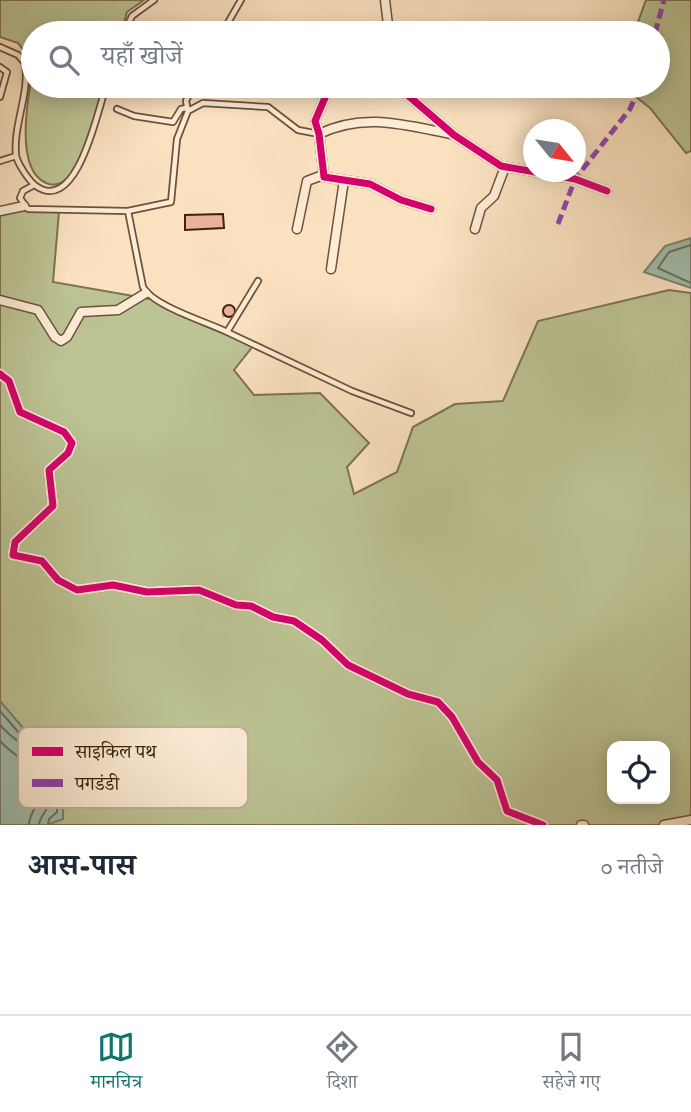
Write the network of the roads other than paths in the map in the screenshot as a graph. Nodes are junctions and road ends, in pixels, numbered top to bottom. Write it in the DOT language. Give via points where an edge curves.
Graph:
graph roads {
  1 [pos="154,0"];
  2 [pos="241,0"];
  3 [pos="385,0"];
  4 [pos="130,21"];
  5 [pos="229,21"];
  6 [pos="388,21"];
  7 [pos="0,47"];
  8 [pos="21,59"];
  9 [pos="0,67"];
  10 [pos="0,97"];
  11 [pos="22,98"];
  12 [pos="102,98"];
  13 [pos="190,98"];
  14 [pos="325,98"];
  15 [pos="411,98"];
  16 [pos="117,108"];
  17 [pos="187,110"];
  18 [pos="320,134"];
  19 [pos="454,135"];
  20 [pos="16,156"];
  21 [pos="0,162"];
  22 [pos="505,167"];
  23 [pos="323,175"];
  24 [pos="344,180"];
  25 [pos="34,185"];
  26 [pos="607,191"];
  27 [pos="24,206"];
  28 [pos="431,209"];
  29 [pos="0,211"];
  30 [pos="128,211"];
  31 [pos="297,229"];
  32 [pos="475,229"];
  33 [pos="331,269"];
  34 [pos="258,281"];
  35 [pos="146,293"];
  36 [pos="0,300"];
  37 [pos="228,331"];
  38 [pos="0,374"];
  39 [pos="411,413"];
  40 [pos="691,820"];
  41 [pos="528,822"];
  42 [pos="542,825"];
  43 [pos="664,825"];
  1 -- 4 [label="lane"];
  2 -- 5 [label="lane"];
  3 -- 6 [label="street"];
  7 -- 8 [label="lane"];
  9 -- 10 [label="lane" via="6,71"];
  11 -- 20 [label="lane"];
  12 -- 25 [label="lane" via="75,176 56,191"];
  13 -- 17 [label="lane"];
  14 -- 18 [label="street" via="315,121"];
  15 -- 19 [label="street"];
  16 -- 17 [label="lane" via="134,116 173,122 181,109"];
  17 -- 18 [label="lane" via="203,103 268,107 298,130"];
  17 -- 30 [label="lane" via="177,139 171,202"];
  18 -- 19 [label="street" via="371,120"];
  18 -- 23 [label="street"];
  19 -- 22 [label="street"];
  20 -- 21 [label="lane"];
  20 -- 25 [label="lane"];
  22 -- 26 [label="street" via="575,179"];
  22 -- 32 [label="street" via="494,196 481,208"];
  23 -- 24 [label="street"];
  23 -- 31 [label="street" via="307,181"];
  24 -- 28 [label="street" via="370,184"];
  24 -- 33 [label="street"];
  25 -- 27 [label="lane" via="22,193"];
  27 -- 29 [label="street"];
  27 -- 30 [label="lane"];
  30 -- 35 [label="lane"];
  34 -- 37 [label="lane"];
  35 -- 36 [label="street" via="118,310 81,312 61,341 38,310"];
  35 -- 37 [label="lane"];
  37 -- 39 [label="lane" via="352,391"];
  38 -- 41 [label="street" via="9,381 20,412 64,432 72,443 49,470 53,506 15,542 13,555 42,561 58,580 77,590 113,585 147,592 199,590 236,606 251,606 294,621 348,665 408,694 438,702 478,762 497,780 507,811"];
  40 -- 43 [label="street"];
  41 -- 42 [label="street"];
}
